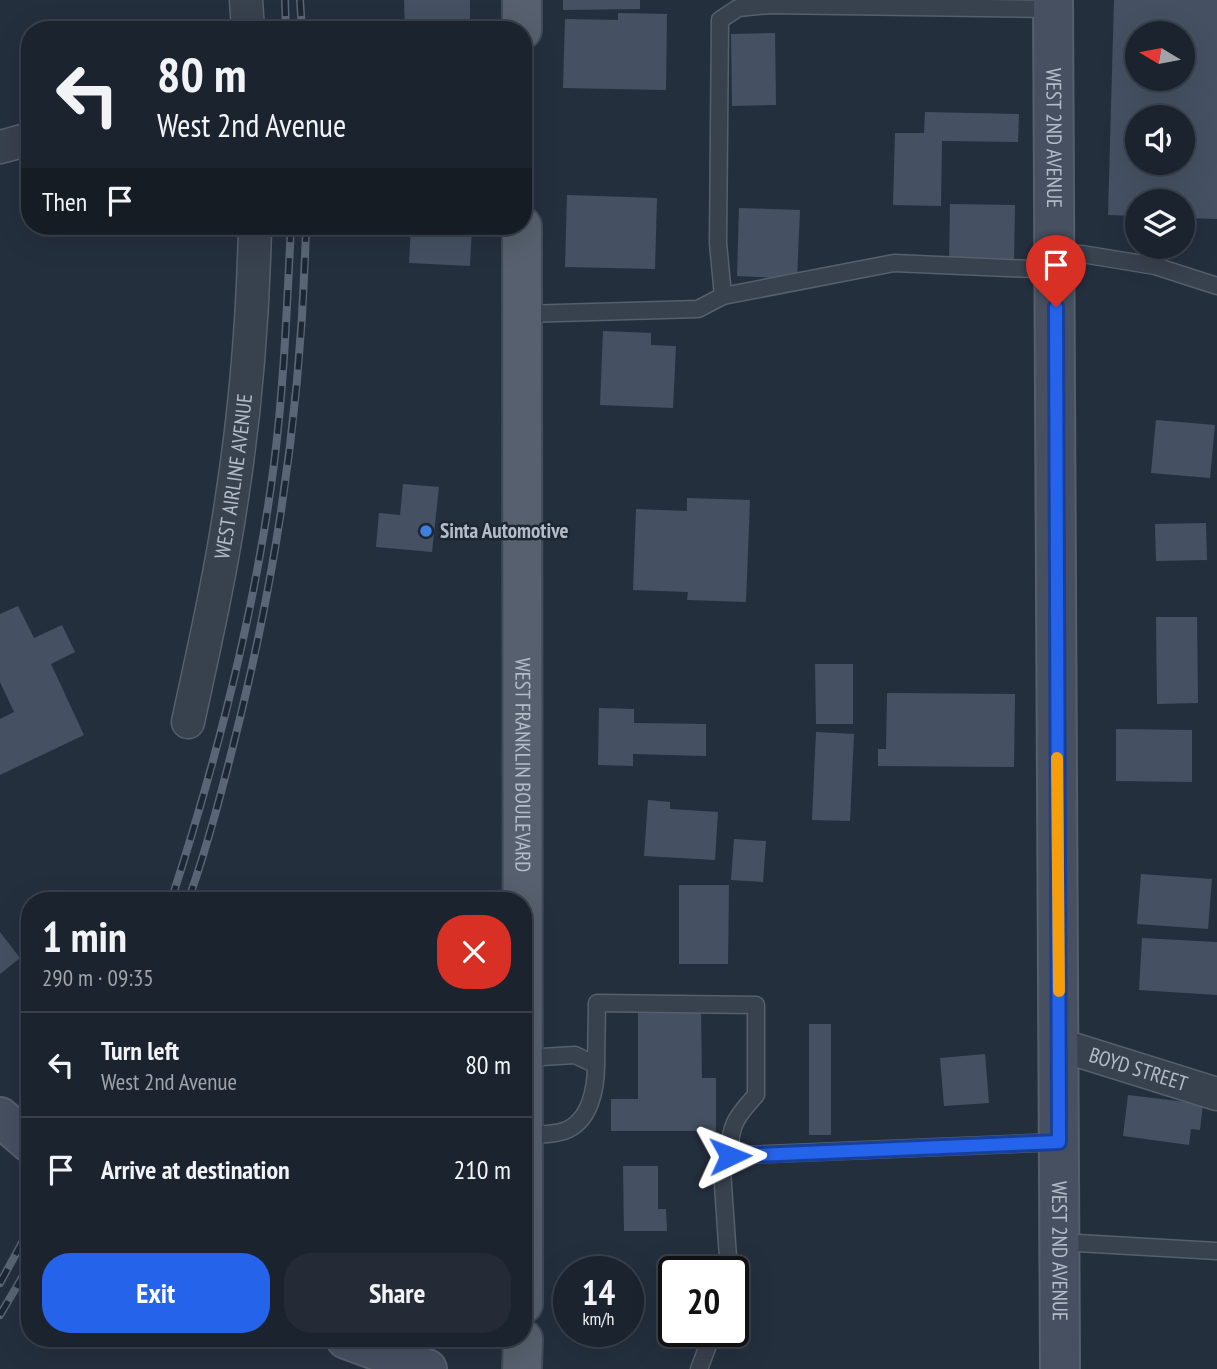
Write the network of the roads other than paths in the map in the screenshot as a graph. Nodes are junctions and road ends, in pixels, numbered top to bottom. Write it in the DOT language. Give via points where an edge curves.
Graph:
graph roads {
  1 [pos="246,0"];
  2 [pos="522,0"];
  3 [pos="1053,5"];
  4 [pos="247,21"];
  5 [pos="522,21"];
  6 [pos="21,141"];
  7 [pos="0,147"];
  8 [pos="255,235"];
  9 [pos="522,235"];
  10 [pos="1055,262"];
  11 [pos="1217,286"];
  12 [pos="723,296"];
  13 [pos="523,314"];
  14 [pos="188,722"];
  15 [pos="524,892"];
  16 [pos="1060,1045"];
  17 [pos="532,1058"];
  18 [pos="596,1065"];
  19 [pos="1217,1094"];
  20 [pos="0,1117"];
  21 [pos="532,1126"];
  22 [pos="21,1135"];
  23 [pos="1059,1142"];
  24 [pos="730,1156"];
  25 [pos="1060,1242"];
  26 [pos="1217,1251"];
  27 [pos="728,1256"];
  28 [pos="368,1347"];
  29 [pos="523,1347"];
  30 [pos="707,1347"];
  31 [pos="427,1369"];
  32 [pos="522,1369"];
  33 [pos="699,1369"];
  34 [pos="1060,1369"];
  1 -- 4 [label="street"];
  2 -- 5 [label="main road"];
  3 -- 10 [label="street, WEST 2ND AVENUE"];
  3 -- 12 [label="lane" via="769,5 738,8 720,20 718,243"];
  6 -- 7 [label="street"];
  8 -- 14 [label="street, WEST AIRLINE AVENUE" via="251,332 233,495"];
  9 -- 13 [label="main road, WEST FRANKLIN BOULEVARD"];
  10 -- 11 [label="lane" via="1082,254 1155,266"];
  10 -- 12 [label="lane" via="894,263"];
  10 -- 16 [label="street, WEST 2ND AVENUE"];
  12 -- 13 [label="lane" via="698,309"];
  13 -- 15 [label="main road, WEST FRANKLIN BOULEVARD"];
  16 -- 19 [label="street, BOYD STREET"];
  16 -- 23 [label="street, WEST 2ND AVENUE"];
  17 -- 18 [label="lane" via="575,1055"];
  18 -- 21 [label="lane" via="587,1112 565,1131"];
  18 -- 24 [label="lane" via="597,1003 756,1005 757,1095 737,1116"];
  20 -- 22 [label="street"];
  23 -- 24 [label="lane"];
  23 -- 25 [label="street, WEST 2ND AVENUE"];
  24 -- 27 [label="lane" via="721,1156"];
  25 -- 26 [label="lane"];
  25 -- 34 [label="street, WEST 2ND AVENUE"];
  28 -- 31 [label="street"];
  29 -- 32 [label="main road"];
  30 -- 33 [label="lane"];
}
